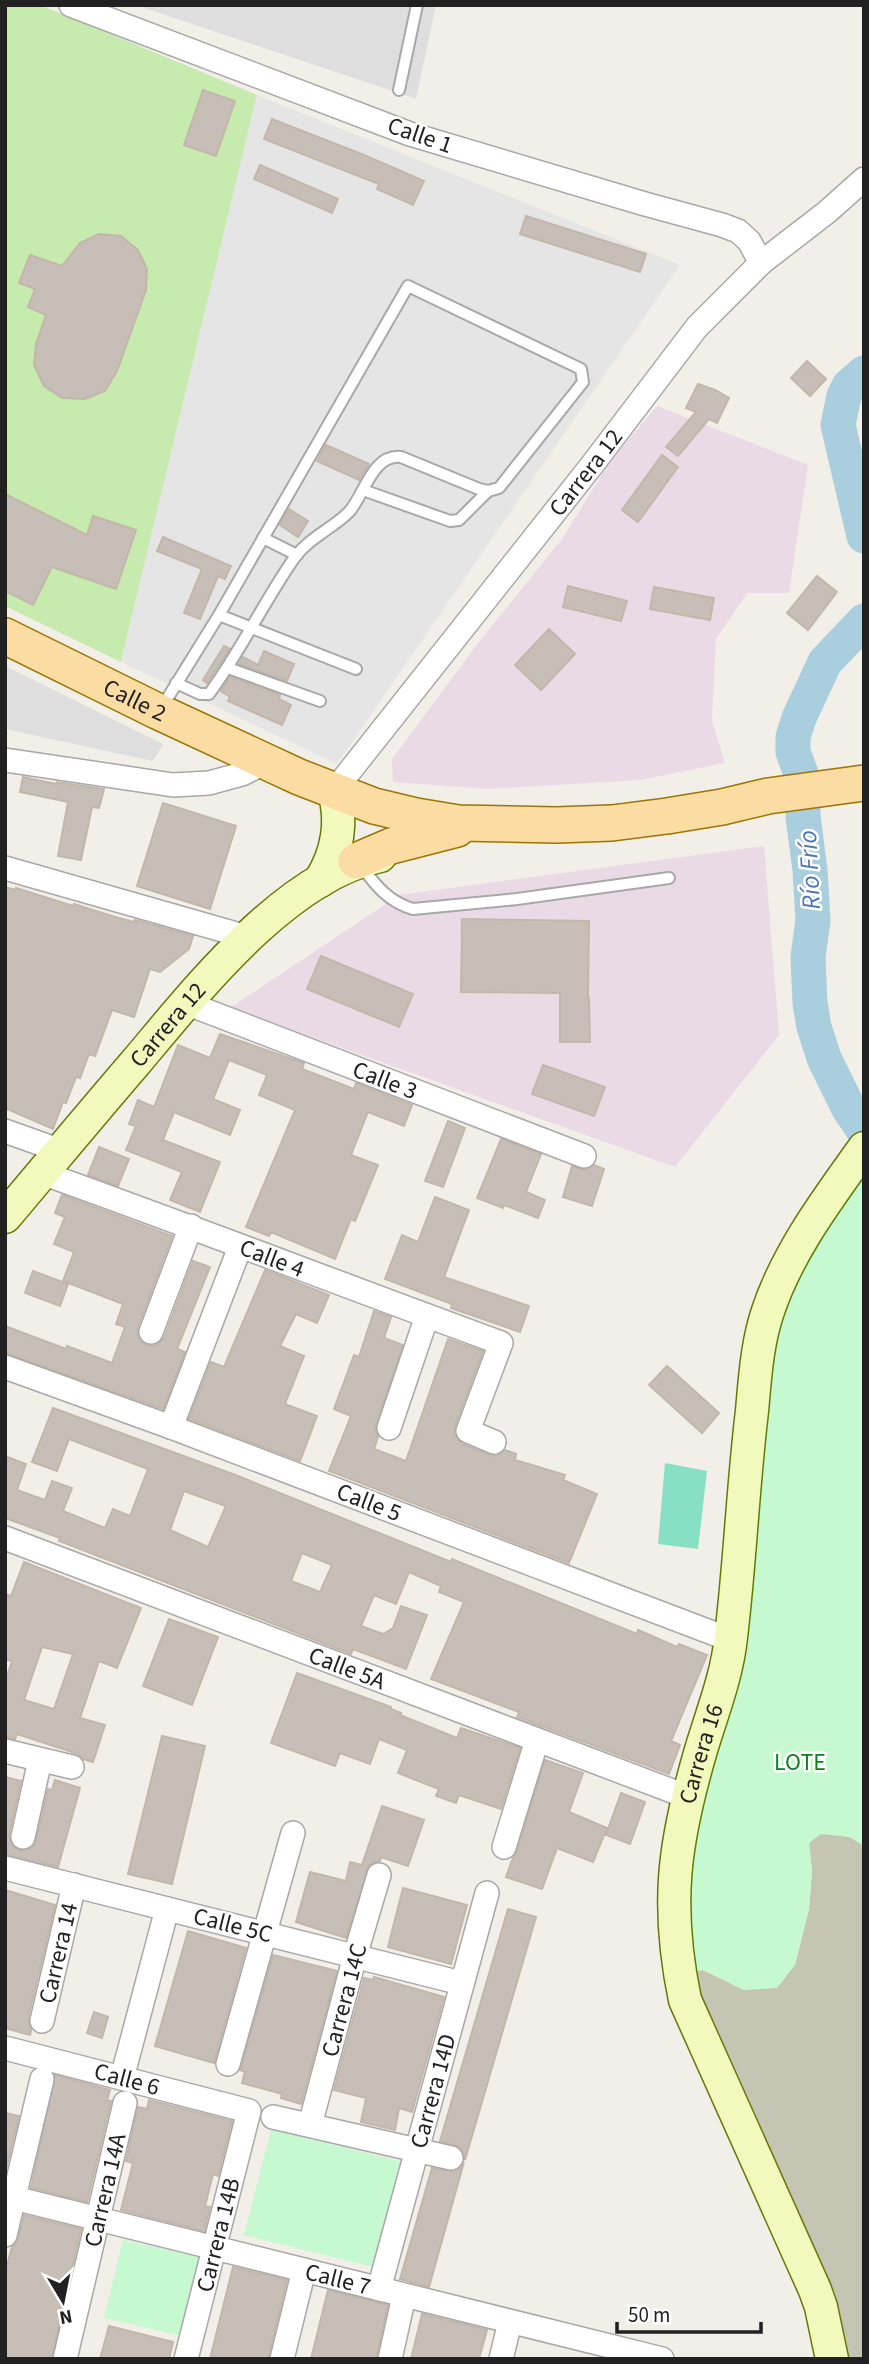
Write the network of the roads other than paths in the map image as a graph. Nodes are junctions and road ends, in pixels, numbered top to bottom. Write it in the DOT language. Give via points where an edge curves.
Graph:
graph roads {
  1 [pos="71,5"];
  2 [pos="417,5"];
  3 [pos="399,90"];
  4 [pos="864,179"];
  5 [pos="761,263"];
  6 [pos="363,490"];
  7 [pos="488,491"];
  8 [pos="263,538"];
  9 [pos="297,555"];
  10 [pos="219,615"];
  11 [pos="251,627"];
  12 [pos="5,636"];
  13 [pos="228,668"];
  14 [pos="356,669"];
  15 [pos="167,698"];
  16 [pos="320,701"];
  17 [pos="5,760"];
  18 [pos="266,762"];
  19 [pos="857,784"];
  20 [pos="334,790"];
  21 [pos="768,796"];
  22 [pos="644,798"];
  23 [pos="722,807"];
  24 [pos="501,824"];
  25 [pos="356,861"];
  26 [pos="5,868"];
  27 [pos="669,878"];
  28 [pos="320,881"];
  29 [pos="247,937"];
  30 [pos="186,1003"];
  31 [pos="5,1131"];
  32 [pos="584,1156"];
  33 [pos="857,1157"];
  34 [pos="51,1162"];
  35 [pos="5,1216"];
  36 [pos="191,1226"];
  37 [pos="240,1247"];
  38 [pos="427,1316"];
  39 [pos="151,1332"];
  40 [pos="5,1367"];
  41 [pos="171,1427"];
  42 [pos="389,1428"];
  43 [pos="494,1442"];
  44 [pos="5,1538"];
  45 [pos="731,1640"];
  46 [pos="537,1740"];
  47 [pos="5,1751"];
  48 [pos="40,1760"];
  49 [pos="72,1767"];
  50 [pos="688,1797"];
  51 [pos="293,1833"];
  52 [pos="23,1837"];
  53 [pos="504,1847"];
  54 [pos="5,1868"];
  55 [pos="379,1875"];
  56 [pos="74,1885"];
  57 [pos="487,1893"];
  58 [pos="167,1909"];
  59 [pos="265,1933"];
  60 [pos="355,1956"];
  61 [pos="461,1983"];
  62 [pos="42,2021"];
  63 [pos="5,2048"];
  64 [pos="228,2064"];
  65 [pos="122,2078"];
  66 [pos="42,2079"];
  67 [pos="125,2103"];
  68 [pos="249,2111"];
  69 [pos="273,2117"];
  70 [pos="310,2125"];
  71 [pos="418,2150"];
  72 [pos="451,2158"];
  73 [pos="14,2198"];
  74 [pos="98,2219"];
  75 [pos="5,2235"];
  76 [pos="216,2248"];
  77 [pos="304,2270"];
  78 [pos="379,2289"];
  79 [pos="404,2296"];
  80 [pos="510,2322"];
  81 [pos="609,2353"];
  82 [pos="65,2359"];
  83 [pos="186,2359"];
  84 [pos="282,2359"];
  85 [pos="390,2359"];
  86 [pos="501,2359"];
  87 [pos="662,2359"];
  88 [pos="832,2359"];
  1 -- 5 [label="street, Calle 1" via="410,134 730,228 749,241"];
  2 -- 3 [label="lane"];
  4 -- 5 [label="street, Carrera 12"];
  5 -- 20 [label="street, Carrera 12" via="697,327"];
  6 -- 7 [label="lane" via="450,522 459,520"];
  6 -- 7 [label="lane" via="382,461 392,456"];
  6 -- 9 [label="lane" via="349,511"];
  7 -- 8 [label="lane" via="499,488 583,382 581,369 408,286"];
  8 -- 9 [label="lane"];
  8 -- 10 [label="lane"];
  9 -- 11 [label="lane"];
  10 -- 11 [label="lane"];
  10 -- 15 [label="lane"];
  11 -- 13 [label="lane"];
  11 -- 14 [label="lane"];
  12 -- 15 [label="main road, Calle 2"];
  13 -- 15 [label="lane" via="209,694"];
  13 -- 16 [label="lane"];
  15 -- 18 [label="main road, Calle 2"];
  17 -- 18 [label="street" via="173,785 209,783"];
  18 -- 20 [label="main road, Calle 2"];
  19 -- 21 [label="main road"];
  20 -- 22 [label="main road" via="513,805"];
  20 -- 24 [label="main road, Calle 2" via="416,816"];
  20 -- 28 [label="street" via="338,837"];
  21 -- 22 [label="main road" via="703,792"];
  21 -- 23 [label="main road"];
  22 -- 24 [label="main road"];
  23 -- 24 [label="main road" via="612,823"];
  23 -- 25 [label="street, Carrera 12" via="642,830 505,837"];
  24 -- 25 [label="main road" via="427,835"];
  25 -- 27 [label="lane" via="380,890 398,905 413,909"];
  25 -- 28 [label="street, Carrera 12"];
  26 -- 29 [label="street"];
  28 -- 29 [label="street, Carrera 12"];
  29 -- 30 [label="street, Carrera 12"];
  30 -- 32 [label="street, Calle 3"];
  30 -- 34 [label="street, Carrera 12"];
  31 -- 34 [label="street, Calle 4"];
  33 -- 45 [label="street, Carrera 16" via="782,1275 761,1334"];
  34 -- 35 [label="street, Carrera 12"];
  34 -- 36 [label="street, Calle 4"];
  36 -- 37 [label="street, Calle 4"];
  36 -- 39 [label="street"];
  37 -- 38 [label="street, Calle 4"];
  37 -- 41 [label="street"];
  38 -- 42 [label="street"];
  38 -- 43 [label="street, Calle 4" via="501,1343 468,1431"];
  40 -- 41 [label="street, Calle 5"];
  41 -- 45 [label="street, Calle 5"];
  44 -- 46 [label="street, Calle 5A"];
  45 -- 50 [label="street, Carrera 16"];
  46 -- 50 [label="street, Calle 5A"];
  46 -- 53 [label="street"];
  47 -- 48 [label="street"];
  48 -- 49 [label="street"];
  48 -- 52 [label="street"];
  50 -- 88 [label="street, Carrera 16" via="675,1863 673,1909 685,2000 815,2290"];
  51 -- 59 [label="street"];
  54 -- 56 [label="street, Calle 5C"];
  55 -- 60 [label="street, Carrera 14C"];
  56 -- 58 [label="street, Calle 5C"];
  56 -- 62 [label="street, Carrera 14"];
  57 -- 61 [label="street, Carrera 14D"];
  58 -- 59 [label="street, Calle 5C"];
  58 -- 65 [label="street"];
  59 -- 60 [label="street, Calle 5C"];
  59 -- 64 [label="street"];
  60 -- 61 [label="street, Calle 5C"];
  60 -- 70 [label="street, Carrera 14C"];
  61 -- 71 [label="street, Carrera 14D"];
  63 -- 65 [label="street, Calle 6"];
  65 -- 68 [label="street, Calle 6"];
  66 -- 73 [label="street"];
  67 -- 74 [label="street, Carrera 14A"];
  68 -- 76 [label="street, Carrera 14B"];
  69 -- 70 [label="street"];
  70 -- 71 [label="street"];
  71 -- 72 [label="street"];
  71 -- 78 [label="street, Carrera 14D"];
  73 -- 74 [label="street, Calle 7"];
  73 -- 75 [label="street"];
  74 -- 76 [label="street, Calle 7"];
  74 -- 82 [label="street, Carrera 14A"];
  76 -- 77 [label="street, Calle 7"];
  76 -- 83 [label="street, Carrera 14B"];
  77 -- 78 [label="street, Calle 7"];
  77 -- 84 [label="street"];
  78 -- 79 [label="street, Calle 7"];
  79 -- 80 [label="street, Calle 7"];
  79 -- 85 [label="street"];
  80 -- 81 [label="street, Calle 7"];
  80 -- 86 [label="street"];
  81 -- 87 [label="street, Calle 7"];
}
